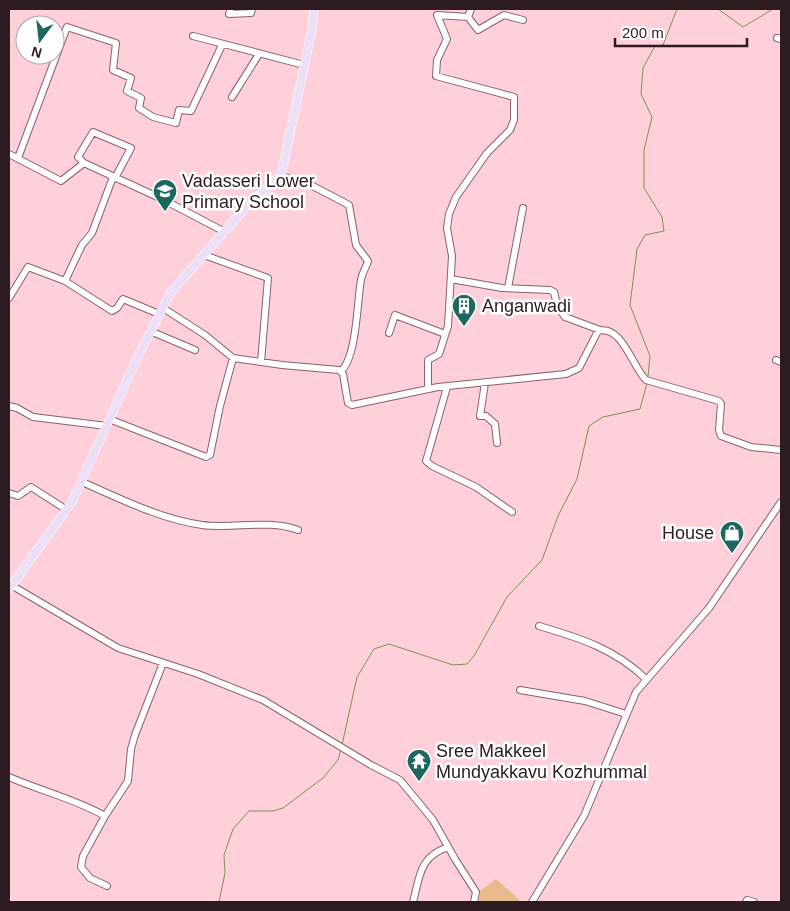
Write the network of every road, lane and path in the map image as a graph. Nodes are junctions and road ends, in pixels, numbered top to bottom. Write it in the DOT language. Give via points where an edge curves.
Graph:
graph roads {
  1 [pos="231,9"];
  2 [pos="252,9"];
  3 [pos="314,9"];
  4 [pos="432,9"];
  5 [pos="471,9"];
  6 [pos="437,15"];
  7 [pos="468,17"];
  8 [pos="523,20"];
  9 [pos="193,36"];
  10 [pos="222,45"];
  11 [pos="259,54"];
  12 [pos="304,65"];
  13 [pos="232,97"];
  14 [pos="9,154"];
  15 [pos="18,158"];
  16 [pos="84,163"];
  17 [pos="279,176"];
  18 [pos="114,177"];
  19 [pos="523,208"];
  20 [pos="225,232"];
  21 [pos="204,255"];
  22 [pos="451,279"];
  23 [pos="65,281"];
  24 [pos="508,288"];
  25 [pos="9,298"];
  26 [pos="161,311"];
  27 [pos="600,330"];
  28 [pos="150,331"];
  29 [pos="389,333"];
  30 [pos="445,334"];
  31 [pos="195,350"];
  32 [pos="233,358"];
  33 [pos="261,362"];
  34 [pos="341,371"];
  35 [pos="485,383"];
  36 [pos="447,387"];
  37 [pos="428,389"];
  38 [pos="9,406"];
  39 [pos="108,423"];
  40 [pos="497,443"];
  41 [pos="781,450"];
  42 [pos="82,482"];
  43 [pos="9,493"];
  44 [pos="781,502"];
  45 [pos="67,510"];
  46 [pos="512,512"];
  47 [pos="298,530"];
  48 [pos="10,587"];
  49 [pos="539,626"];
  50 [pos="163,663"];
  51 [pos="646,679"];
  52 [pos="520,690"];
  53 [pos="626,714"];
  54 [pos="9,777"];
  55 [pos="106,816"];
  56 [pos="448,847"];
  57 [pos="107,886"];
  58 [pos="413,902"];
  59 [pos="474,902"];
  60 [pos="532,902"];
  61 [pos="746,902"];
  62 [pos="754,902"];
  1 -- 2 [label="street" via="229,14 251,12"];
  3 -- 12 [label="main road"];
  4 -- 6 [label="street"];
  5 -- 7 [label="street"];
  6 -- 7 [label="street"];
  6 -- 22 [label="street" via="446,39 437,60 436,76 514,98 516,106 510,130 487,153 456,196 449,214"];
  7 -- 8 [label="street" via="478,30 504,15"];
  9 -- 10 [label="street"];
  10 -- 11 [label="street"];
  10 -- 15 [label="street" via="191,111 180,110 176,123 153,117 139,108 141,98 128,91 131,78 113,70 116,43 67,26"];
  11 -- 12 [label="street"];
  11 -- 13 [label="street"];
  12 -- 17 [label="main road"];
  14 -- 15 [label="street"];
  15 -- 16 [label="street" via="61,181"];
  16 -- 18 [label="street"];
  16 -- 18 [label="street" via="78,157 93,132 131,148"];
  17 -- 20 [label="main road" via="246,206"];
  17 -- 34 [label="street" via="307,183 348,205 356,245 368,261 361,278 348,365"];
  18 -- 20 [label="street"];
  18 -- 23 [label="street" via="92,233 82,245"];
  19 -- 24 [label="street"];
  20 -- 21 [label="main road"];
  21 -- 26 [label="main road" via="171,292"];
  21 -- 33 [label="street" via="268,278"];
  22 -- 24 [label="street"];
  22 -- 30 [label="street"];
  23 -- 25 [label="street" via="28,267"];
  23 -- 26 [label="street" via="112,311 124,298"];
  24 -- 27 [label="street" via="554,292 565,317"];
  26 -- 28 [label="main road"];
  26 -- 32 [label="street" via="205,335"];
  27 -- 35 [label="street" via="579,368 566,374"];
  27 -- 41 [label="street" via="614,335 648,380 716,398 721,404 721,436 752,447"];
  28 -- 31 [label="street"];
  28 -- 39 [label="main road"];
  29 -- 30 [label="street" via="395,315"];
  30 -- 37 [label="street" via="439,354 428,360"];
  32 -- 33 [label="street"];
  32 -- 39 [label="street" via="210,455 206,457"];
  33 -- 34 [label="street"];
  34 -- 37 [label="street" via="348,403 352,405"];
  35 -- 36 [label="street"];
  35 -- 40 [label="street" via="479,411 480,416 486,416 495,424"];
  36 -- 37 [label="street"];
  36 -- 46 [label="street" via="426,460 476,487"];
  38 -- 39 [label="street" via="33,417"];
  39 -- 42 [label="main road"];
  42 -- 45 [label="main road"];
  42 -- 47 [label="street" via="157,514 202,525 278,524"];
  43 -- 45 [label="street" via="18,496 31,487"];
  44 -- 51 [label="street" via="709,608"];
  45 -- 48 [label="main road"];
  48 -- 50 [label="street" via="118,648"];
  49 -- 51 [label="street" via="594,643 632,665"];
  50 -- 55 [label="street" via="135,735 128,781"];
  50 -- 56 [label="street" via="263,700 400,780 433,820"];
  51 -- 53 [label="street"];
  52 -- 53 [label="street" via="585,701"];
  53 -- 60 [label="street" via="584,816"];
  54 -- 55 [label="street" via="86,805"];
  55 -- 57 [label="street" via="83,856 81,867 90,878"];
  56 -- 58 [label="street" via="427,857"];
  56 -- 59 [label="street" via="476,892"];
  61 -- 62 [label="street"];
}
